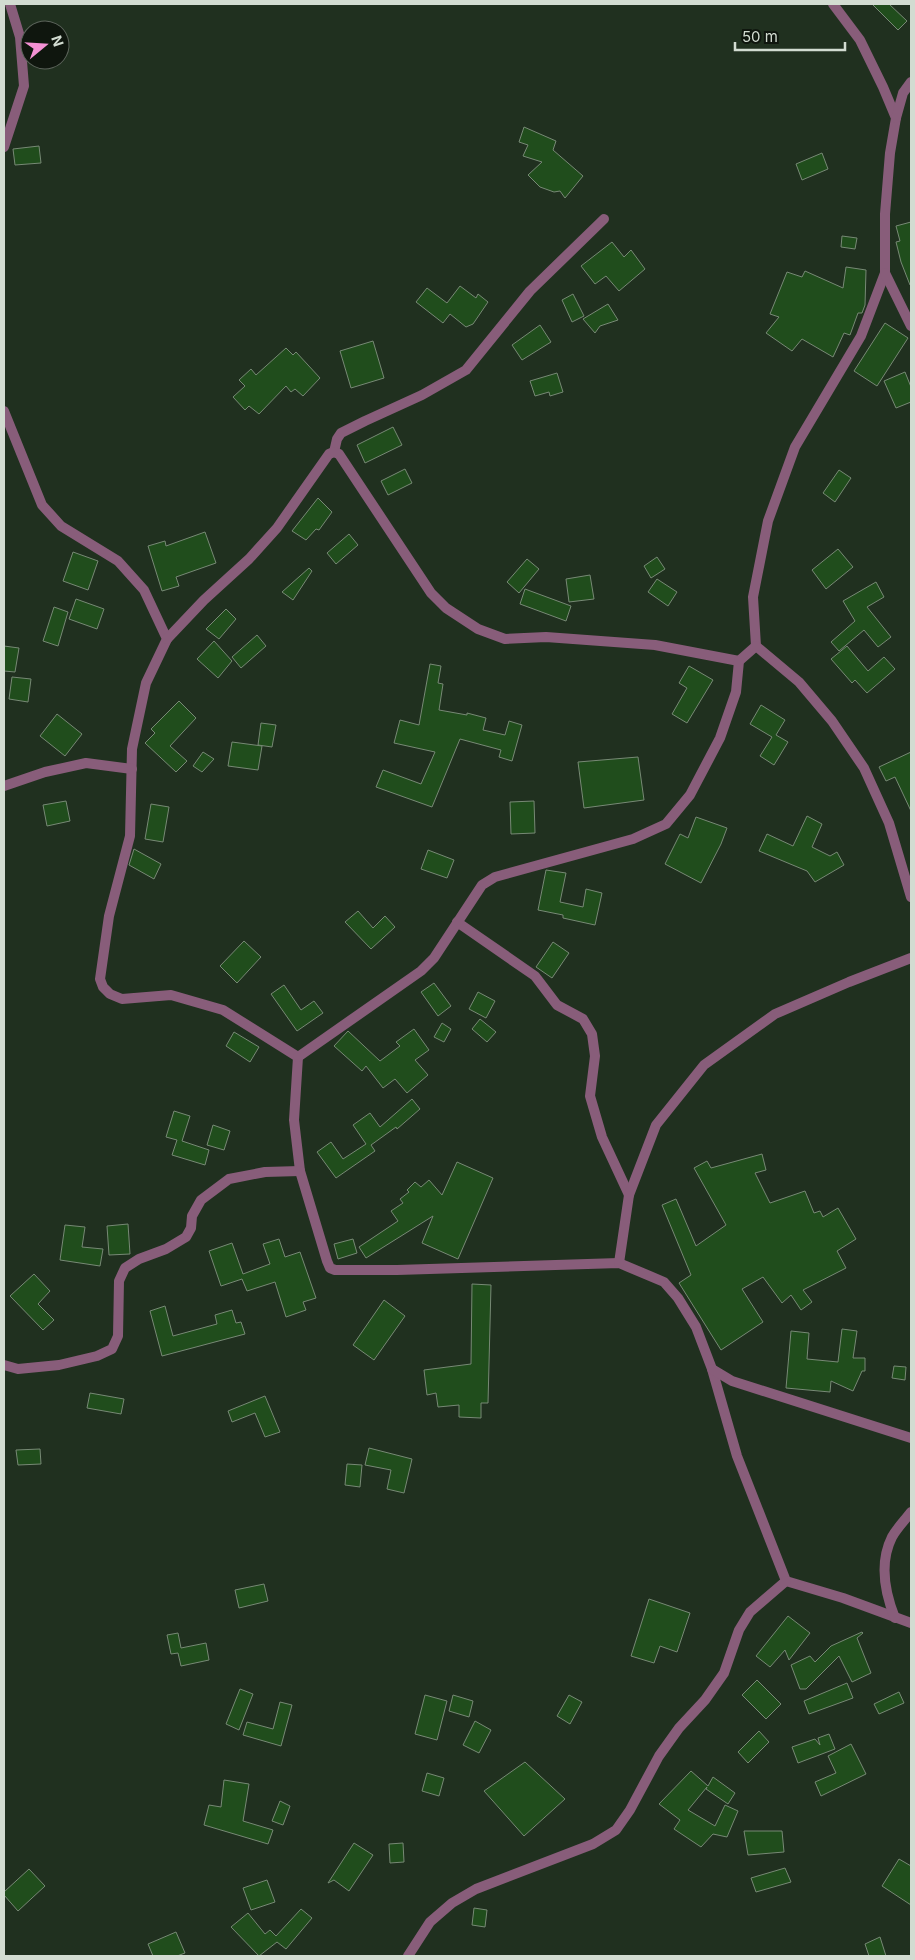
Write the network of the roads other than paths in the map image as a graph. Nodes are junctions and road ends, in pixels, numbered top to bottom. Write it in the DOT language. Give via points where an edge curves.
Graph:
graph roads {
  1 [pos="10,4"];
  2 [pos="833,4"];
  3 [pos="911,82"];
  4 [pos="896,118"];
  5 [pos="4,147"];
  6 [pos="604,219"];
  7 [pos="885,273"];
  8 [pos="911,326"];
  9 [pos="4,411"];
  10 [pos="334,452"];
  11 [pos="167,639"];
  12 [pos="756,646"];
  13 [pos="739,661"];
  14 [pos="132,769"];
  15 [pos="4,786"];
  16 [pos="911,897"];
  17 [pos="457,922"];
  18 [pos="911,958"];
  19 [pos="298,1057"];
  20 [pos="300,1171"];
  21 [pos="630,1195"];
  22 [pos="619,1263"];
  23 [pos="4,1365"];
  24 [pos="712,1369"];
  25 [pos="911,1438"];
  26 [pos="911,1512"];
  27 [pos="786,1581"];
  28 [pos="895,1618"];
  29 [pos="911,1623"];
  30 [pos="408,1956"];
  1 -- 5 [label="street" via="20,36 24,86"];
  2 -- 4 [label="street" via="860,40"];
  3 -- 4 [label="street" via="903,93"];
  4 -- 7 [label="street" via="885,214"];
  6 -- 10 [label="street" via="530,291 466,370 422,395 341,433"];
  7 -- 8 [label="street"];
  7 -- 12 [label="street" via="861,336 795,447 768,522 753,597"];
  9 -- 11 [label="street" via="42,506 61,526 118,561 144,590"];
  10 -- 11 [label="street" via="329,454 277,528"];
  10 -- 13 [label="street" via="339,454 432,593 446,608 478,629 505,639 546,637 655,645"];
  11 -- 14 [label="street" via="146,683 132,749"];
  12 -- 13 [label="street"];
  12 -- 16 [label="street" via="799,682 832,721 864,768 889,823"];
  13 -- 17 [label="street" via="736,692 720,738 690,796 666,824 634,839 495,877 482,885"];
  14 -- 15 [label="street" via="86,763"];
  14 -- 19 [label="street" via="130,836 109,916 100,979 103,987 122,999 171,995 223,1010"];
  17 -- 19 [label="street" via="434,958 421,971"];
  17 -- 21 [label="street" via="535,976 557,1005 583,1018 592,1034 595,1056 590,1096 602,1138"];
  18 -- 21 [label="street" via="775,1014 704,1065 656,1125"];
  19 -- 20 [label="street" via="294,1120"];
  20 -- 22 [label="street" via="326,1261 335,1270"];
  20 -- 23 [label="street" via="265,1172 229,1179 201,1200 186,1237 125,1268 119,1281 118,1336 112,1349 59,1365 18,1369"];
  21 -- 22 [label="street"];
  22 -- 24 [label="street" via="664,1282 696,1328"];
  24 -- 25 [label="street" via="732,1381"];
  24 -- 27 [label="street" via="737,1456"];
  26 -- 28 [label="street" via="892,1538 886,1559 887,1598"];
  27 -- 28 [label="street"];
  27 -- 30 [label="street" via="750,1612 739,1630 724,1673 659,1756 616,1830 593,1844 476,1890 452,1903 430,1922"];
  28 -- 29 [label="street"];
}
